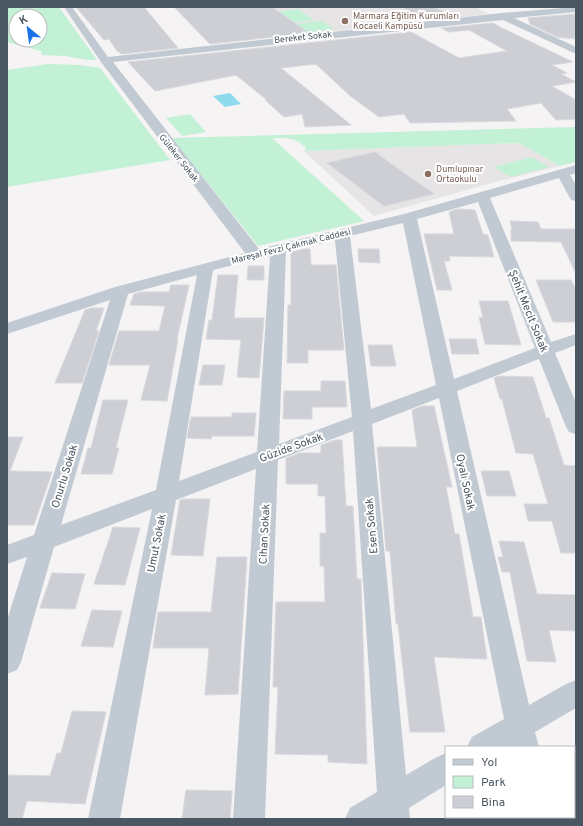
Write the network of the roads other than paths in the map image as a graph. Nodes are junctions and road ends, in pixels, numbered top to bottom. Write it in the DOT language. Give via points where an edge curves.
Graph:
graph roads {
  1 [pos="68,7"];
  2 [pos="576,9"];
  3 [pos="489,10"];
  4 [pos="502,17"];
  5 [pos="562,44"];
  6 [pos="576,44"];
  7 [pos="576,51"];
  8 [pos="104,60"];
  9 [pos="569,171"];
  10 [pos="482,194"];
  11 [pos="576,197"];
  12 [pos="409,217"];
  13 [pos="342,233"];
  14 [pos="278,249"];
  15 [pos="255,255"];
  16 [pos="206,267"];
  17 [pos="121,291"];
  18 [pos="7,329"];
  19 [pos="576,339"];
  20 [pos="545,351"];
  21 [pos="446,388"];
  22 [pos="362,420"];
  23 [pos="576,427"];
  24 [pos="268,455"];
  25 [pos="166,494"];
  26 [pos="44,540"];
  27 [pos="7,555"];
  28 [pos="7,662"];
  29 [pos="576,693"];
  30 [pos="521,736"];
  31 [pos="486,746"];
  32 [pos="445,769"];
  33 [pos="393,810"];
  34 [pos="104,819"];
  35 [pos="249,819"];
  36 [pos="361,819"];
  1 -- 8 [label="street, Güleker Sokak"];
  2 -- 4 [label="street, Bereket Sokak"];
  3 -- 4 [label="street"];
  4 -- 5 [label="street"];
  4 -- 8 [label="street, Bereket Sokak"];
  5 -- 6 [label="street"];
  5 -- 7 [label="street"];
  8 -- 15 [label="street, Güleker Sokak"];
  9 -- 10 [label="street, Mareşal Fevzi Çakmak Caddesi"];
  9 -- 11 [label="street"];
  10 -- 12 [label="street, Mareşal Fevzi Çakmak Caddesi"];
  10 -- 20 [label="street, Şehit Mecit Sokak"];
  12 -- 13 [label="street, Mareşal Fevzi Çakmak Caddesi"];
  12 -- 21 [label="street, Oyalı Sokak"];
  13 -- 14 [label="street, Mareşal Fevzi Çakmak Caddesi"];
  13 -- 22 [label="street, Esen Sokak"];
  14 -- 15 [label="street, Mareşal Fevzi Çakmak Caddesi"];
  14 -- 24 [label="street, Cihan Sokak"];
  15 -- 16 [label="street, Mareşal Fevzi Çakmak Caddesi"];
  16 -- 17 [label="street, Mareşal Fevzi Çakmak Caddesi"];
  16 -- 25 [label="street, Umut Sokak"];
  17 -- 18 [label="street, Mareşal Fevzi Çakmak Caddesi"];
  17 -- 26 [label="street, Onurlu Sokak"];
  19 -- 20 [label="street, Güzide Sokak"];
  20 -- 21 [label="street, Güzide Sokak"];
  20 -- 23 [label="street, Şehit Mecit Sokak"];
  21 -- 22 [label="street, Güzide Sokak"];
  21 -- 30 [label="street, Oyalı Sokak"];
  22 -- 24 [label="street, Güzide Sokak"];
  22 -- 33 [label="street, Esen Sokak"];
  24 -- 25 [label="street, Güzide Sokak"];
  24 -- 35 [label="street, Cihan Sokak"];
  25 -- 26 [label="street, Güzide Sokak"];
  25 -- 34 [label="street, Umut Sokak"];
  26 -- 27 [label="street, Güzide Sokak"];
  26 -- 28 [label="street, Onurlu Sokak"];
  29 -- 30 [label="street"];
  30 -- 31 [label="street"];
  32 -- 33 [label="street"];
  33 -- 36 [label="street"];
}
